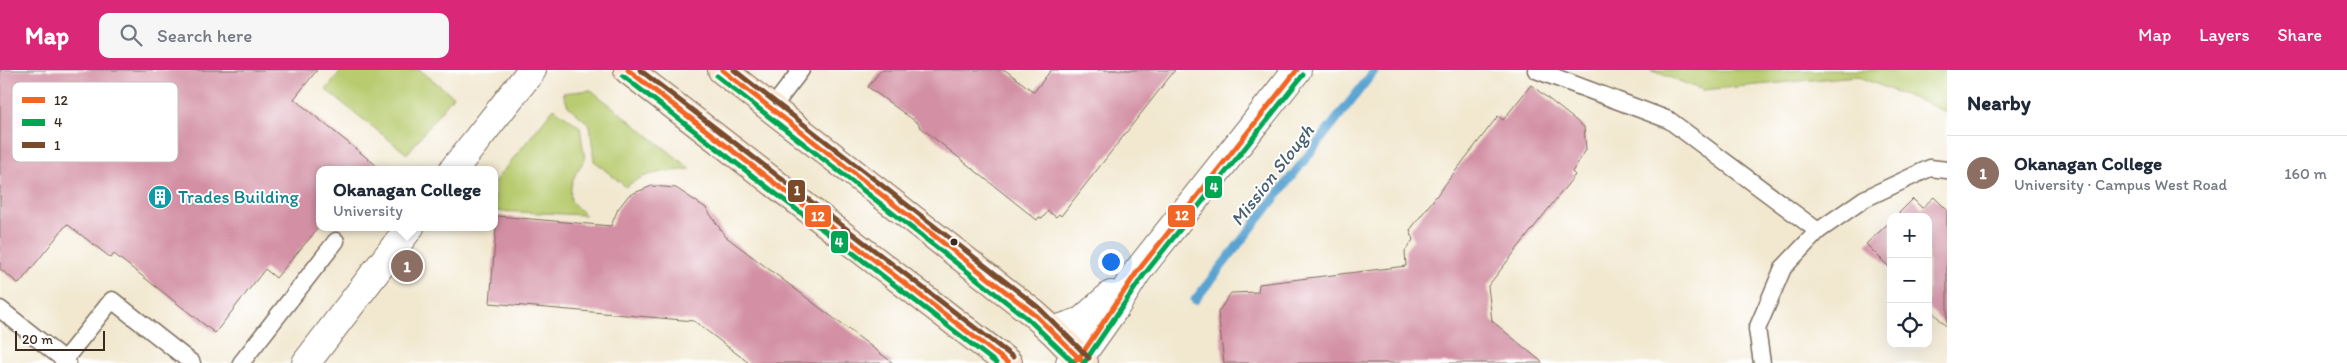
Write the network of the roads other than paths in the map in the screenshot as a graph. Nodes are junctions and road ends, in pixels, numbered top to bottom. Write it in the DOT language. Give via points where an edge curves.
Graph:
graph roads {
  1 [pos="532,70"];
  2 [pos="628,70"];
  3 [pos="722,70"];
  4 [pos="801,70"];
  5 [pos="1297,70"];
  6 [pos="1536,70"];
  7 [pos="772,108"];
  8 [pos="456,166"];
  9 [pos="1947,170"];
  10 [pos="407,231"];
  11 [pos="1818,231"];
  12 [pos="336,241"];
  13 [pos="1137,272"];
  14 [pos="0,309"];
  15 [pos="1053,331"];
  16 [pos="66,361"];
  17 [pos="1078,361"];
  18 [pos="192,363"];
  19 [pos="241,363"];
  20 [pos="306,363"];
  21 [pos="1008,363"];
  22 [pos="1762,363"];
  1 -- 8 [label="street"];
  2 -- 21 [label="main road"];
  3 -- 7 [label="main road"];
  4 -- 7 [label="lane"];
  5 -- 13 [label="street"];
  6 -- 11 [label="lane" via="1669,120"];
  7 -- 15 [label="main road"];
  9 -- 11 [label="lane" via="1930,168 1872,195"];
  10 -- 20 [label="street"];
  11 -- 22 [label="lane" via="1783,268 1760,320 1757,328"];
  12 -- 19 [label="lane"];
  13 -- 15 [label="street" via="1082,321"];
  13 -- 17 [label="street"];
  14 -- 16 [label="lane"];
  15 -- 17 [label="main road"];
  16 -- 18 [label="lane" via="112,300"];
}
